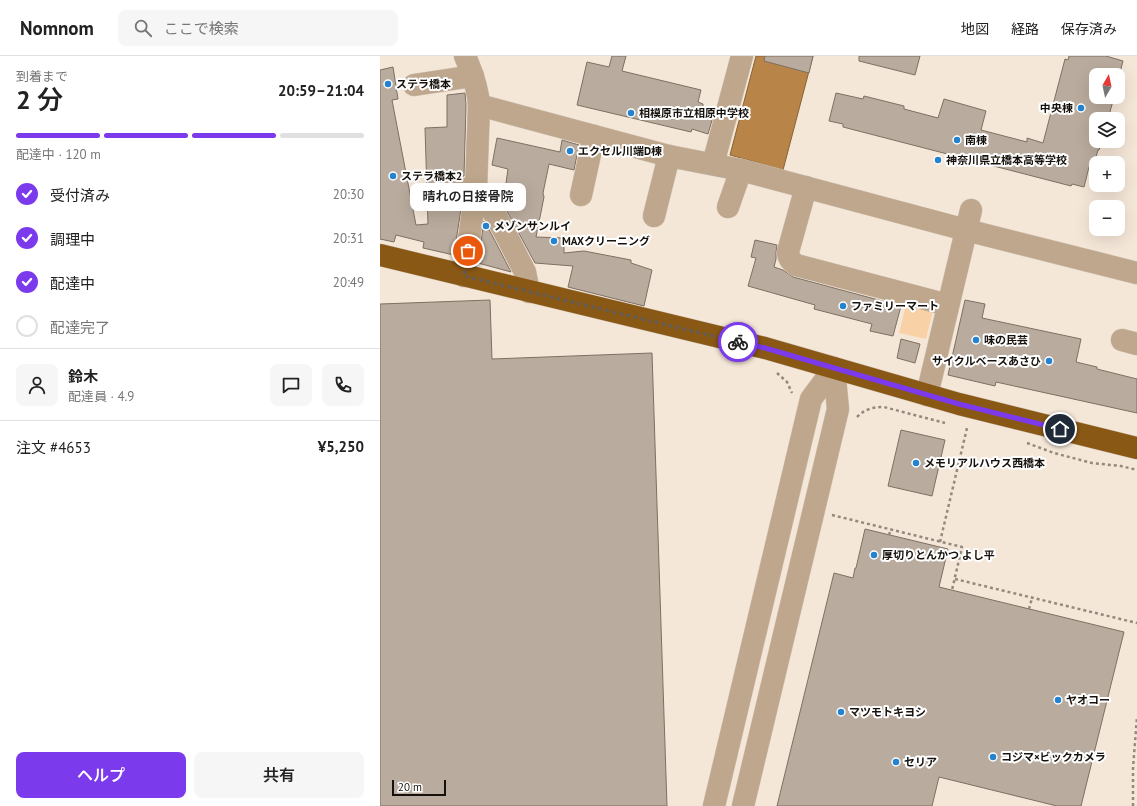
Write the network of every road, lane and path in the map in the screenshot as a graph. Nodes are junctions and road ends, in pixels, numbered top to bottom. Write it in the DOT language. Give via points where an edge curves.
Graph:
graph roads {
  1 [pos="465,56"];
  2 [pos="742,56"];
  3 [pos="472,76"];
  4 [pos="414,85"];
  5 [pos="479,105"];
  6 [pos="594,136"];
  7 [pos="669,156"];
  8 [pos="713,164"];
  9 [pos="741,170"];
  10 [pos="806,187"];
  11 [pos="451,189"];
  12 [pos="476,189"];
  13 [pos="581,195"];
  14 [pos="728,207"];
  15 [pos="654,216"];
  16 [pos="969,220"];
  17 [pos="380,256"];
  18 [pos="1137,273"];
  19 [pos="464,276"];
  20 [pos="529,292"];
  21 [pos="948,305"];
  22 [pos="834,368"];
  23 [pos="927,395"];
  24 [pos="854,422"];
  25 [pos="952,424"];
  26 [pos="960,426"];
  27 [pos="967,428"];
  28 [pos="974,430"];
  29 [pos="1021,442"];
  30 [pos="1137,448"];
  31 [pos="1137,470"];
  32 [pos="830,514"];
  33 [pos="891,529"];
  34 [pos="889,535"];
  35 [pos="940,542"];
  36 [pos="955,579"];
  37 [pos="952,590"];
  38 [pos="1032,598"];
  39 [pos="1029,609"];
  40 [pos="1137,623"];
  41 [pos="1137,718"];
  42 [pos="714,806"];
  43 [pos="743,806"];
  44 [pos="1133,806"];
  1 -- 3 [label="street"];
  2 -- 8 [label="street" via="726,101"];
  3 -- 4 [label="street"];
  3 -- 5 [label="street"];
  5 -- 6 [label="street" via="544,113"];
  5 -- 12 [label="street"];
  6 -- 7 [label="street"];
  6 -- 13 [label="street"];
  7 -- 8 [label="street"];
  7 -- 15 [label="street"];
  8 -- 9 [label="street"];
  9 -- 10 [label="street"];
  9 -- 14 [label="street"];
  10 -- 16 [label="street"];
  10 -- 21 [label="street" via="788,252 791,262"];
  11 -- 12 [label="street"];
  12 -- 19 [label="street"];
  12 -- 20 [label="street" via="492,208 507,236 525,272"];
  16 -- 18 [label="street"];
  16 -- 21 [label="street"];
  17 -- 19 [label="highway"];
  19 -- 20 [label="highway"];
  20 -- 22 [label="highway" via="765,348"];
  21 -- 23 [label="street"];
  22 -- 23 [label="highway"];
  22 -- 42 [label="street" via="811,399"];
  22 -- 43 [label="street" via="838,409"];
  23 -- 30 [label="highway"];
  24 -- 25 [label="path" via="863,412 884,407"];
  26 -- 27 [label="path"];
  27 -- 28 [label="path"];
  27 -- 35 [label="path"];
  29 -- 31 [label="path" via="1092,463"];
  32 -- 33 [label="path"];
  33 -- 34 [label="path"];
  33 -- 35 [label="path"];
  35 -- 36 [label="path" via="962,547"];
  36 -- 37 [label="path"];
  36 -- 38 [label="path"];
  38 -- 39 [label="path"];
  38 -- 40 [label="path"];
  41 -- 44 [label="path" via="1132,768"];
}
